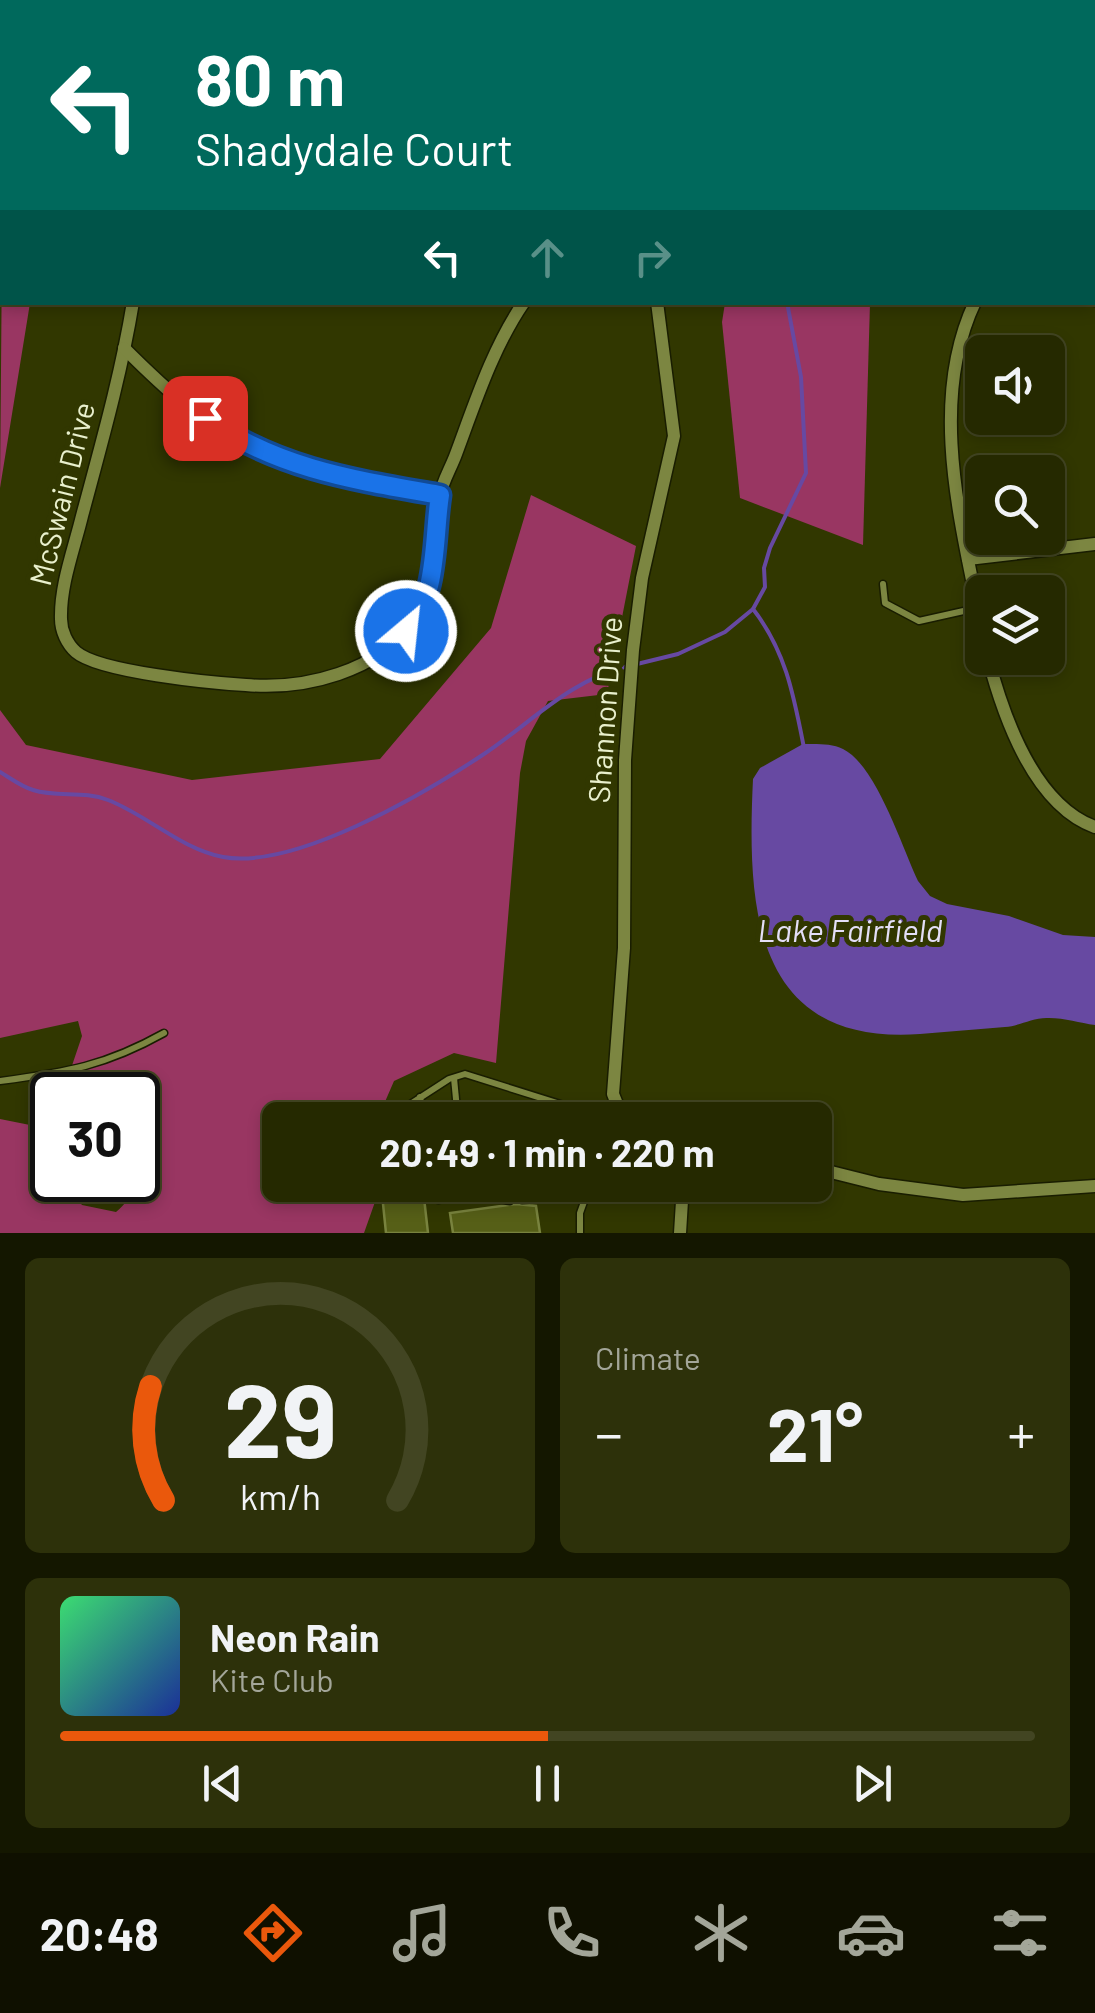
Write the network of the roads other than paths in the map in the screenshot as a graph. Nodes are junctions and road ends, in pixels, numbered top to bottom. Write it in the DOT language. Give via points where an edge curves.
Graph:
graph roads {
  1 [pos="132,305"];
  2 [pos="522,305"];
  3 [pos="658,305"];
  4 [pos="974,305"];
  5 [pos="124,348"];
  6 [pos="440,495"];
  7 [pos="1095,544"];
  8 [pos="968,558"];
  9 [pos="971,575"];
  10 [pos="883,584"];
  11 [pos="965,610"];
  12 [pos="993,675"];
  13 [pos="1095,826"];
  14 [pos="164,1033"];
  15 [pos="454,1078"];
  16 [pos="0,1081"];
  17 [pos="420,1097"];
  18 [pos="413,1102"];
  19 [pos="421,1102"];
  20 [pos="456,1102"];
  21 [pos="553,1102"];
  22 [pos="615,1102"];
  23 [pos="832,1172"];
  24 [pos="1095,1186"];
  25 [pos="585,1202"];
  26 [pos="682,1202"];
  27 [pos="580,1233"];
  28 [pos="680,1233"];
  1 -- 5 [label="street, McSwain Drive"];
  2 -- 6 [label="street, McSwain Drive" via="505,331"];
  3 -- 22 [label="street, Shannon Drive" via="674,436 642,578 632,672"];
  4 -- 8 [label="street" via="957,351 951,403"];
  5 -- 6 [label="street" via="205,418 257,451 364,482"];
  5 -- 6 [label="street, McSwain Drive" via="62,602 64,636 85,658 261,687 329,678 386,648 419,614 429,589"];
  7 -- 8 [label="street"];
  8 -- 9 [label="street"];
  10 -- 11 [label="lane" via="884,603 919,621"];
  12 -- 13 [label="street" via="1005,718 1027,758 1062,807"];
  14 -- 16 [label="lane" via="118,1058"];
  15 -- 17 [label="lane"];
  15 -- 20 [label="lane"];
  15 -- 21 [label="lane" via="474,1076"];
  17 -- 18 [label="lane"];
  17 -- 19 [label="lane"];
  23 -- 24 [label="street" via="963,1195"];
  25 -- 27 [label="lane"];
  26 -- 28 [label="street"];
}
